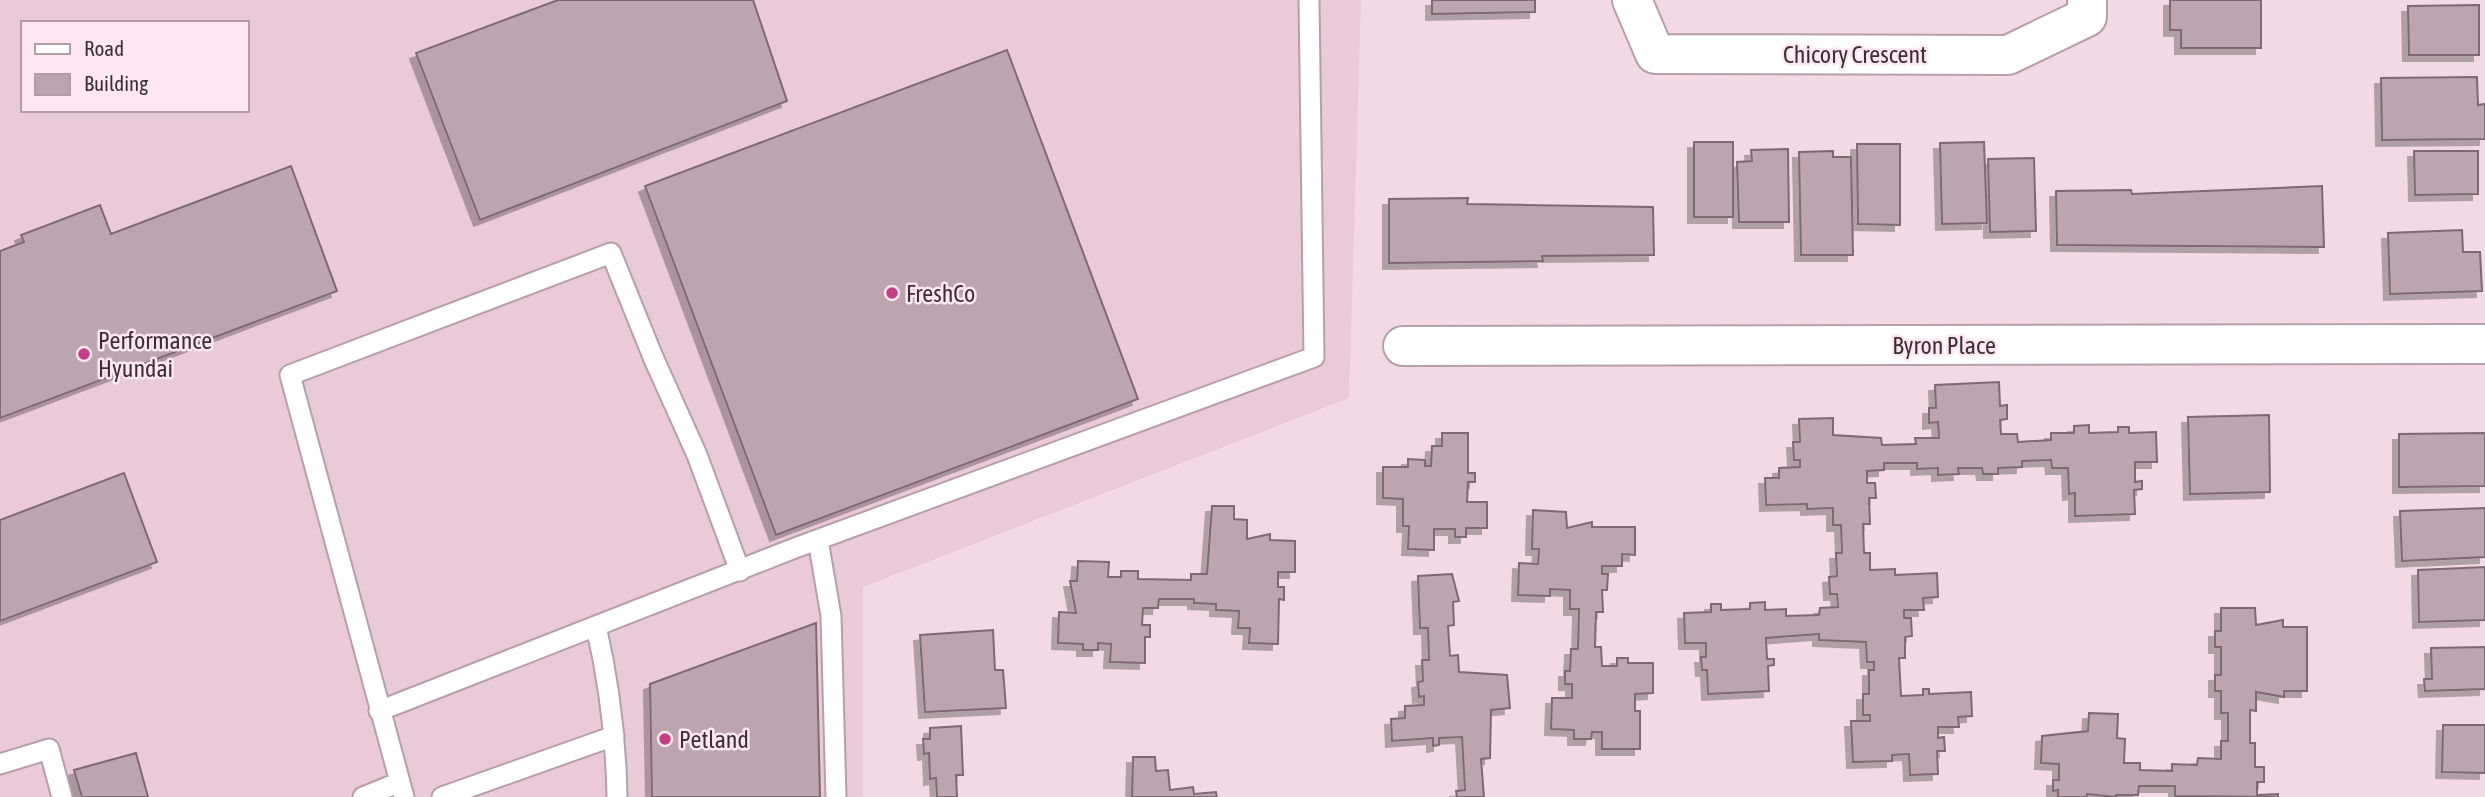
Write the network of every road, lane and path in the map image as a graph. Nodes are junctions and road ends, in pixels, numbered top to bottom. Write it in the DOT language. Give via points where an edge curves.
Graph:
graph roads {
  1 [pos="1309,0"];
  2 [pos="1632,0"];
  3 [pos="2087,0"];
  4 [pos="2485,344"];
  5 [pos="1403,346"];
  6 [pos="818,540"];
  7 [pos="740,571"];
  8 [pos="596,626"];
  9 [pos="379,711"];
  10 [pos="614,736"];
  11 [pos="0,764"];
  12 [pos="402,790"];
  13 [pos="62,797"];
  14 [pos="363,797"];
  15 [pos="442,797"];
  16 [pos="617,797"];
  17 [pos="836,797"];
  1 -- 6 [label="lane" via="1314,357"];
  2 -- 3 [label="street, Chicory Crescent" via="1655,54 1981,55 2008,55 2087,17"];
  4 -- 5 [label="street, Byron Place"];
  6 -- 7 [label="lane"];
  6 -- 17 [label="lane" via="831,616"];
  7 -- 8 [label="lane"];
  7 -- 9 [label="lane" via="697,455 611,253 332,358 290,375"];
  8 -- 9 [label="lane"];
  8 -- 10 [label="lane"];
  9 -- 12 [label="lane"];
  10 -- 15 [label="lane"];
  10 -- 16 [label="lane"];
  11 -- 13 [label="lane" via="49,749"];
  12 -- 14 [label="lane"];
}
